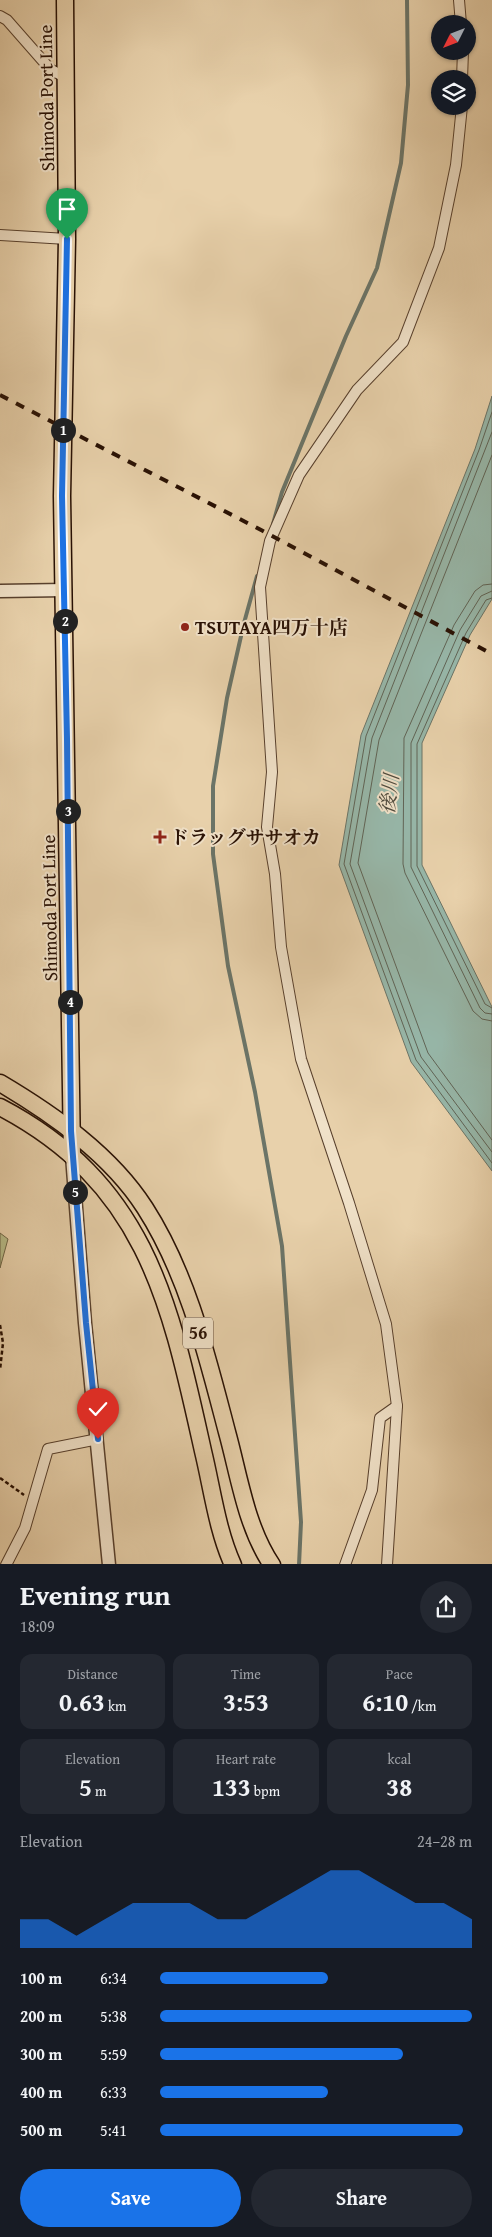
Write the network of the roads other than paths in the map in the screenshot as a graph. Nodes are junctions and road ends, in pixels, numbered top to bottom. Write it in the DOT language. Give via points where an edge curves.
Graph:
graph roads {
  1 [pos="65,0"];
  2 [pos="459,0"];
  3 [pos="460,15"];
  4 [pos="0,16"];
  5 [pos="66,78"];
  6 [pos="461,115"];
  7 [pos="0,235"];
  8 [pos="67,239"];
  9 [pos="65,590"];
  10 [pos="0,591"];
  11 [pos="0,1083"];
  12 [pos="0,1107"];
  13 [pos="71,1131"];
  14 [pos="72,1156"];
  15 [pos="397,1406"];
  16 [pos="98,1439"];
  17 [pos="6,1564"];
  18 [pos="109,1564"];
  19 [pos="233,1564"];
  20 [pos="272,1564"];
  21 [pos="345,1564"];
  22 [pos="387,1564"];
  1 -- 5 [label="main road, Shimoda Port Line"];
  2 -- 3 [label="street"];
  4 -- 5 [label="street" via="50,69"];
  5 -- 8 [label="main road, Shimoda Port Line"];
  6 -- 15 [label="street" via="456,165 439,248 403,342 357,390 299,475 270,541 260,587 272,772 267,828 275,874 281,947 302,1059 386,1324"];
  7 -- 8 [label="street"];
  8 -- 9 [label="main road, Shimoda Port Line" via="62,496"];
  9 -- 10 [label="street"];
  9 -- 13 [label="main road, Shimoda Port Line"];
  11 -- 13 [label="main road, 56"];
  12 -- 14 [label="main road, 56"];
  13 -- 14 [label="main road, Shimoda Port Line"];
  13 -- 20 [label="main road, 56" via="118,1173 145,1208 173,1260 209,1364 253,1525"];
  14 -- 16 [label="street"];
  14 -- 19 [label="main road, 56" via="123,1214 147,1256 178,1342 218,1519"];
  15 -- 21 [label="street" via="380,1418 372,1490"];
  15 -- 22 [label="street"];
  16 -- 17 [label="street" via="48,1449 25,1528"];
  16 -- 18 [label="street"];
}
